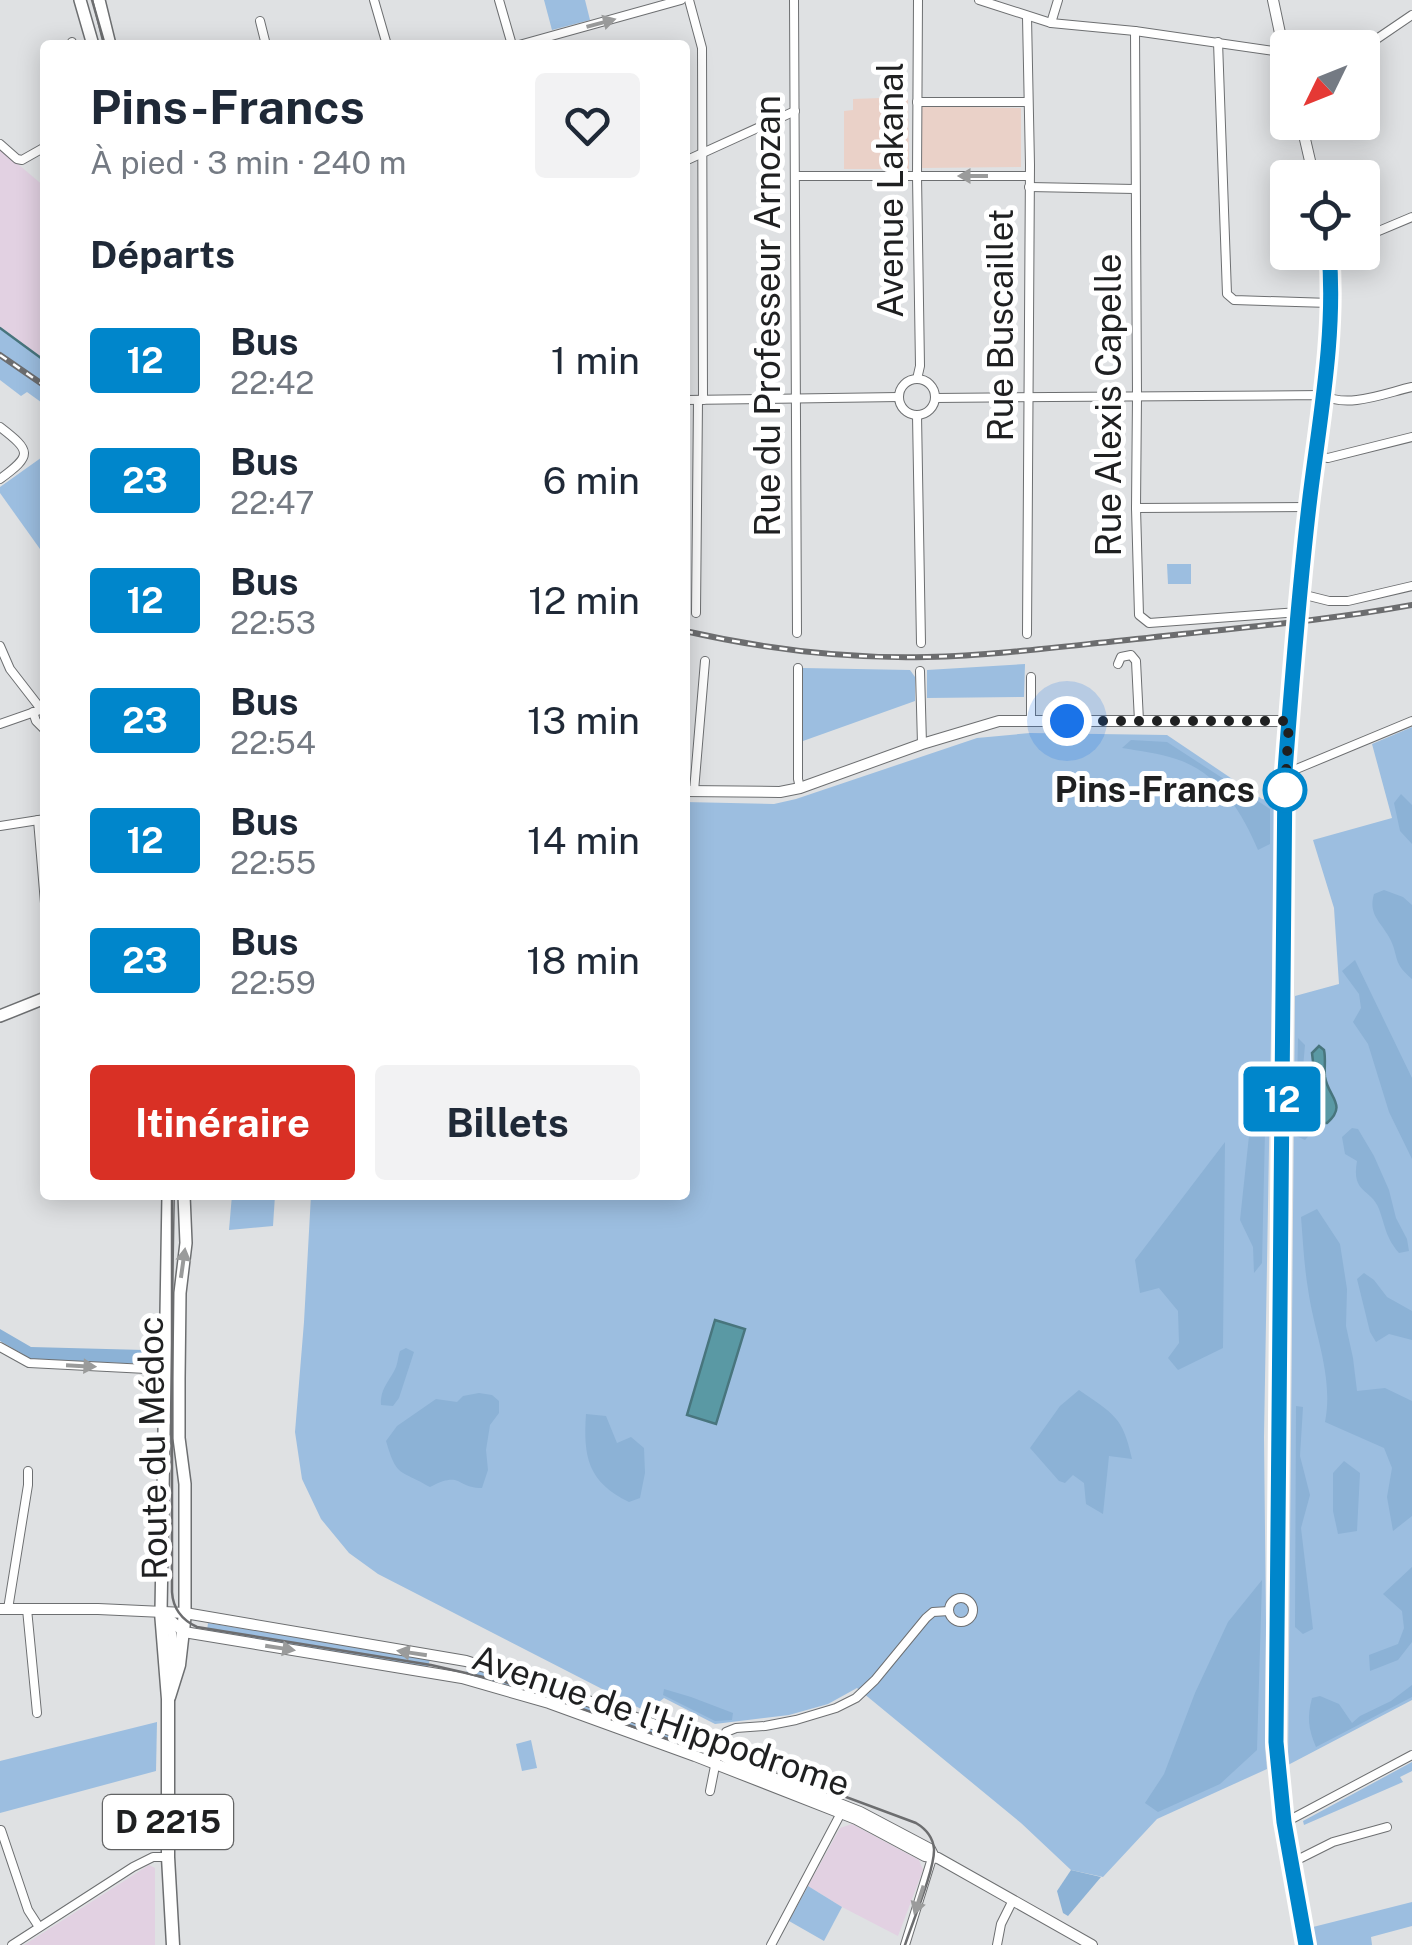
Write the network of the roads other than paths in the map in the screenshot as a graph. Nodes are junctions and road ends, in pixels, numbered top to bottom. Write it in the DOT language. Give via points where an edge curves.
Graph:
graph roads {
  1 [pos="80,0"];
  2 [pos="100,0"];
  3 [pos="374,0"];
  4 [pos="500,0"];
  5 [pos="681,0"];
  6 [pos="689,0"];
  7 [pos="794,0"];
  8 [pos="918,0"];
  9 [pos="979,0"];
  10 [pos="1058,0"];
  11 [pos="1273,0"];
  12 [pos="1412,14"];
  13 [pos="1028,17"];
  14 [pos="260,20"];
  15 [pos="1051,23"];
  16 [pos="1280,30"];
  17 [pos="1135,31"];
  18 [pos="564,33"];
  19 [pos="1380,36"];
  20 [pos="92,40"];
  21 [pos="109,40"];
  22 [pos="265,40"];
  23 [pos="386,40"];
  24 [pos="511,40"];
  25 [pos="538,40"];
  26 [pos="566,40"];
  27 [pos="1218,42"];
  28 [pos="1270,50"];
  29 [pos="917,102"];
  30 [pos="1028,102"];
  31 [pos="794,112"];
  32 [pos="0,144"];
  33 [pos="40,150"];
  34 [pos="704,152"];
  35 [pos="690,159"];
  36 [pos="795,176"];
  37 [pos="917,176"];
  38 [pos="1029,176"];
  39 [pos="1028,188"];
  40 [pos="1135,189"];
  41 [pos="1412,218"];
  42 [pos="1380,231"];
  43 [pos="1329,270"];
  44 [pos="1330,303"];
  45 [pos="917,379"];
  46 [pos="1412,387"];
  47 [pos="1322,395"];
  48 [pos="1138,396"];
  49 [pos="899,397"];
  50 [pos="796,398"];
  51 [pos="935,398"];
  52 [pos="1030,398"];
  53 [pos="690,400"];
  54 [pos="700,400"];
  55 [pos="918,414"];
  56 [pos="0,427"];
  57 [pos="1412,437"];
  58 [pos="1315,456"];
  59 [pos="0,479"];
  60 [pos="1309,507"];
  61 [pos="1136,508"];
  62 [pos="690,510"];
  63 [pos="698,510"];
  64 [pos="1412,586"];
  65 [pos="1301,594"];
  66 [pos="1299,612"];
  67 [pos="696,613"];
  68 [pos="797,632"];
  69 [pos="1027,634"];
  70 [pos="921,642"];
  71 [pos="0,646"];
  72 [pos="705,661"];
  73 [pos="1118,664"];
  74 [pos="798,668"];
  75 [pos="920,670"];
  76 [pos="1031,677"];
  77 [pos="40,710"];
  78 [pos="1412,720"];
  79 [pos="1031,721"];
  80 [pos="1139,721"];
  81 [pos="1289,721"];
  82 [pos="0,724"];
  83 [pos="922,744"];
  84 [pos="1285,771"];
  85 [pos="800,788"];
  86 [pos="690,791"];
  87 [pos="40,820"];
  88 [pos="0,826"];
  89 [pos="40,1000"];
  90 [pos="0,1016"];
  91 [pos="168,1200"];
  92 [pos="184,1200"];
  93 [pos="0,1347"];
  94 [pos="166,1370"];
  95 [pos="28,1471"];
  96 [pos="4,1609"];
  97 [pos="28,1609"];
  98 [pos="948,1611"];
  99 [pos="161,1612"];
  100 [pos="185,1613"];
  101 [pos="184,1632"];
  102 [pos="448,1658"];
  103 [pos="447,1675"];
  104 [pos="176,1677"];
  105 [pos="168,1699"];
  106 [pos="37,1712"];
  107 [pos="1412,1755"];
  108 [pos="716,1758"];
  109 [pos="710,1791"];
  110 [pos="838,1807"];
  111 [pos="1284,1822"];
  112 [pos="1387,1828"];
  113 [pos="1,1830"];
  114 [pos="2,1842"];
  115 [pos="934,1856"];
  116 [pos="168,1857"];
  117 [pos="1291,1862"];
  118 [pos="1013,1900"];
  119 [pos="40,1926"];
  120 [pos="12,1945"];
  121 [pos="172,1945"];
  122 [pos="771,1945"];
  123 [pos="905,1945"];
  124 [pos="996,1945"];
  125 [pos="1092,1945"];
  126 [pos="1306,1945"];
  1 -- 20 [label="main road"];
  2 -- 21 [label="main road"];
  3 -- 23 [label="street"];
  4 -- 24 [label="street"];
  18 -- 5 [label="street, one-way"];
  6 -- 34 [label="street" via="702,48"];
  7 -- 31 [label="street, Rue du Professeur Arnozan"];
  8 -- 29 [label="street, Avenue Lakanal"];
  9 -- 13 [label="street"];
  10 -- 15 [label="street"];
  11 -- 16 [label="street"];
  12 -- 19 [label="street"];
  13 -- 15 [label="street"];
  13 -- 30 [label="street, Rue Buscaillet"];
  14 -- 22 [label="street"];
  15 -- 17 [label="street"];
  17 -- 27 [label="street"];
  17 -- 40 [label="street, Rue Alexis Capelle"];
  18 -- 25 [label="street"];
  18 -- 26 [label="street"];
  27 -- 28 [label="street"];
  27 -- 44 [label="street" via="1227,294 1234,300"];
  29 -- 30 [label="street"];
  29 -- 37 [label="street, Avenue Lakanal"];
  30 -- 38 [label="street, Rue Buscaillet"];
  31 -- 34 [label="street"];
  31 -- 36 [label="street, Rue du Professeur Arnozan"];
  32 -- 33 [label="street" via="22,160"];
  34 -- 35 [label="street"];
  34 -- 54 [label="street"];
  36 -- 37 [label="street"];
  36 -- 50 [label="street, Rue du Professeur Arnozan"];
  38 -- 37 [label="street, one-way"];
  37 -- 45 [label="street, Avenue Lakanal"];
  38 -- 39 [label="street, Rue Buscaillet"];
  39 -- 40 [label="street"];
  39 -- 52 [label="street, Rue Buscaillet"];
  40 -- 48 [label="street, Rue Alexis Capelle"];
  41 -- 42 [label="street"];
  43 -- 44 [label="street"];
  44 -- 47 [label="street"];
  45 -- 49 [label="street"];
  45 -- 51 [label="street" via="930,384"];
  46 -- 47 [label="street" via="1335,402"];
  47 -- 48 [label="street"];
  47 -- 58 [label="street"];
  48 -- 52 [label="street"];
  48 -- 61 [label="street, Rue Alexis Capelle"];
  49 -- 50 [label="street"];
  49 -- 55 [label="street" via="904,409"];
  50 -- 54 [label="street"];
  50 -- 68 [label="street, Rue du Professeur Arnozan"];
  51 -- 52 [label="street"];
  51 -- 55 [label="street" via="930,410"];
  52 -- 69 [label="street, Rue Buscaillet"];
  53 -- 54 [label="street"];
  54 -- 63 [label="street"];
  55 -- 70 [label="street"];
  56 -- 59 [label="street" via="24,447 23,460"];
  57 -- 58 [label="street"];
  58 -- 60 [label="street"];
  60 -- 61 [label="street"];
  60 -- 65 [label="street"];
  61 -- 66 [label="street, Rue Alexis Capelle" via="1138,615 1149,624"];
  62 -- 63 [label="street"];
  63 -- 67 [label="street"];
  64 -- 65 [label="street" via="1348,601"];
  65 -- 66 [label="street"];
  66 -- 81 [label="street"];
  71 -- 77 [label="street"];
  72 -- 86 [label="street"];
  73 -- 80 [label="street" via="1121,657 1136,660"];
  74 -- 85 [label="street"];
  75 -- 83 [label="street"];
  76 -- 79 [label="street"];
  77 -- 82 [label="street"];
  78 -- 84 [label="street"];
  79 -- 80 [label="street"];
  79 -- 83 [label="street" via="986,723"];
  80 -- 81 [label="street"];
  81 -- 84 [label="street"];
  83 -- 85 [label="street"];
  84 -- 111 [label="street" via="1278,1766"];
  85 -- 86 [label="street"];
  87 -- 88 [label="street"];
  89 -- 90 [label="main road"];
  91 -- 94 [label="main road, Route du Médoc / D 2215"];
  100 -- 92 [label="main road, Route du Médoc / D 2215, one-way" via="179,1418"];
  93 -- 94 [label="street, one-way" via="29,1363"];
  94 -- 99 [label="main road, Route du Médoc / D 2215"];
  95 -- 96 [label="street"];
  96 -- 97 [label="street, Avenue de l'Hippodrome"];
  97 -- 99 [label="street, Avenue de l'Hippodrome"];
  97 -- 106 [label="street"];
  98 -- 108 [label="street" via="932,1612 856,1698 818,1714 728,1730"];
  99 -- 100 [label="street, Avenue de l'Hippodrome"];
  99 -- 101 [label="street"];
  99 -- 104 [label="street" via="172,1634"];
  99 -- 105 [label="main road, Route du Médoc / D 2215"];
  100 -- 101 [label="main road, Route du Médoc / D 2215"];
  102 -- 100 [label="street, Avenue de l'Hippodrome, one-way"];
  101 -- 103 [label="street, Avenue de l'Hippodrome, one-way"];
  101 -- 104 [label="main road, Route du Médoc / D 2215"];
  102 -- 103 [label="street"];
  102 -- 108 [label="street, Avenue de l'Hippodrome" via="688,1736"];
  103 -- 108 [label="street, Avenue de l'Hippodrome"];
  104 -- 105 [label="main road, Route du Médoc / D 2215"];
  105 -- 116 [label="main road, Route du Médoc / D 2215"];
  107 -- 111 [label="street"];
  108 -- 109 [label="street"];
  108 -- 110 [label="street, Avenue de l'Hippodrome"];
  110 -- 115 [label="street, Avenue de l'Hippodrome"];
  110 -- 115 [label="street, Avenue de l'Hippodrome" via="871,1817"];
  110 -- 122 [label="street"];
  111 -- 117 [label="street"];
  112 -- 117 [label="street" via="1332,1842"];
  113 -- 114 [label="street"];
  114 -- 119 [label="street"];
  115 -- 118 [label="street, Avenue de l'Hippodrome"];
  115 -- 123 [label="street, one-way"];
  116 -- 119 [label="street" via="133,1867"];
  116 -- 121 [label="main road, Route du Médoc / D 2215"];
  117 -- 126 [label="street"];
  118 -- 124 [label="street"];
  118 -- 125 [label="street, Avenue de l'Hippodrome"];
  119 -- 120 [label="street"];
}
